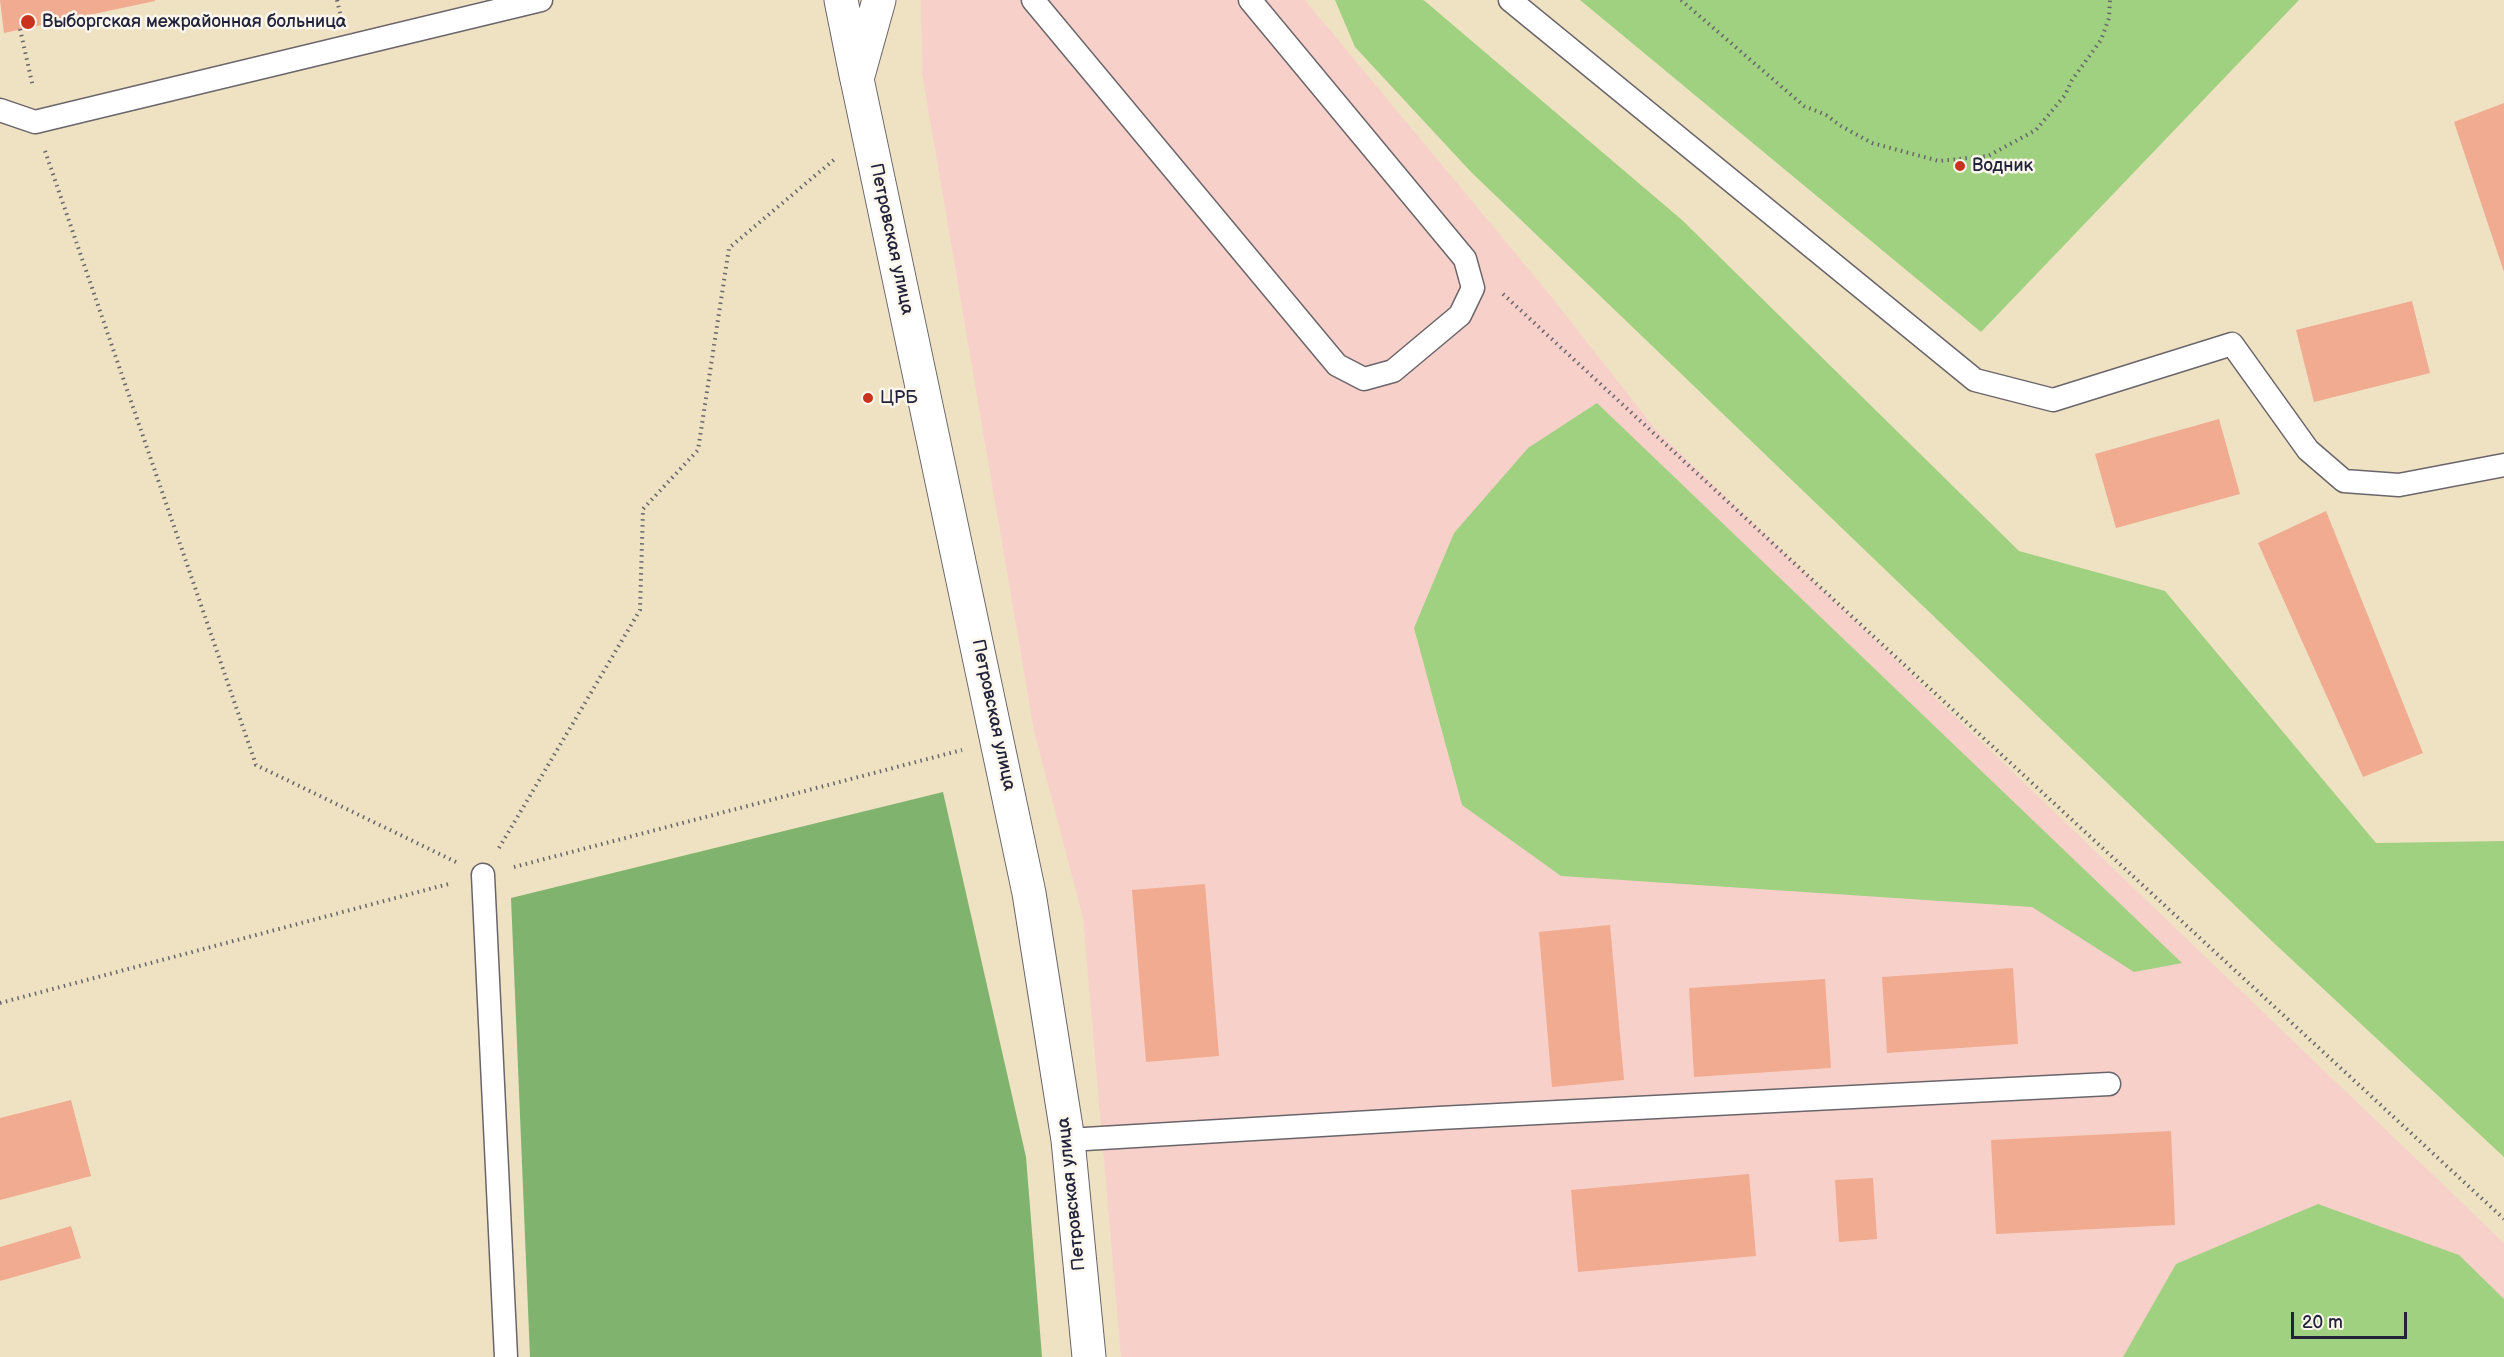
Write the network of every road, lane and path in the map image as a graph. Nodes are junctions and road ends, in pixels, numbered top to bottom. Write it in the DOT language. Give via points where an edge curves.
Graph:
graph roads {
  1 [pos="541,0"];
  2 [pos="841,0"];
  3 [pos="879,0"];
  4 [pos="1033,0"];
  5 [pos="1250,0"];
  6 [pos="1510,0"];
  7 [pos="1681,0"];
  8 [pos="2110,0"];
  9 [pos="20,29"];
  10 [pos="857,79"];
  11 [pos="0,110"];
  12 [pos="38,121"];
  13 [pos="839,156"];
  14 [pos="1465,259"];
  15 [pos="2504,465"];
  16 [pos="483,875"];
  17 [pos="2109,1084"];
  18 [pos="1068,1140"];
  19 [pos="2504,1219"];
  20 [pos="506,1357"];
  21 [pos="1089,1357"];
  1 -- 12 [label="lane"];
  2 -- 10 [label="street, Петровская улица"];
  3 -- 10 [label="street"];
  4 -- 14 [label="lane" via="1337,365 1364,379 1393,371 1460,315 1473,288"];
  5 -- 14 [label="lane"];
  6 -- 15 [label="lane" via="1975,380 2052,400 2232,344 2308,450 2344,481 2399,485"];
  7 -- 8 [label="path" via="1804,106 1872,143 1939,161 1988,156 2036,130 2065,95 2101,40"];
  9 -- 12 [label="path"];
  10 -- 18 [label="street, Петровская улица" via="1029,893"];
  11 -- 12 [label="lane"];
  12 -- 16 [label="path" via="256,765"];
  13 -- 16 [label="path" via="729,248 698,450 643,509 640,610"];
  14 -- 19 [label="path"];
  16 -- 20 [label="lane"];
  17 -- 18 [label="lane"];
  18 -- 21 [label="street, Петровская улица"];
}
